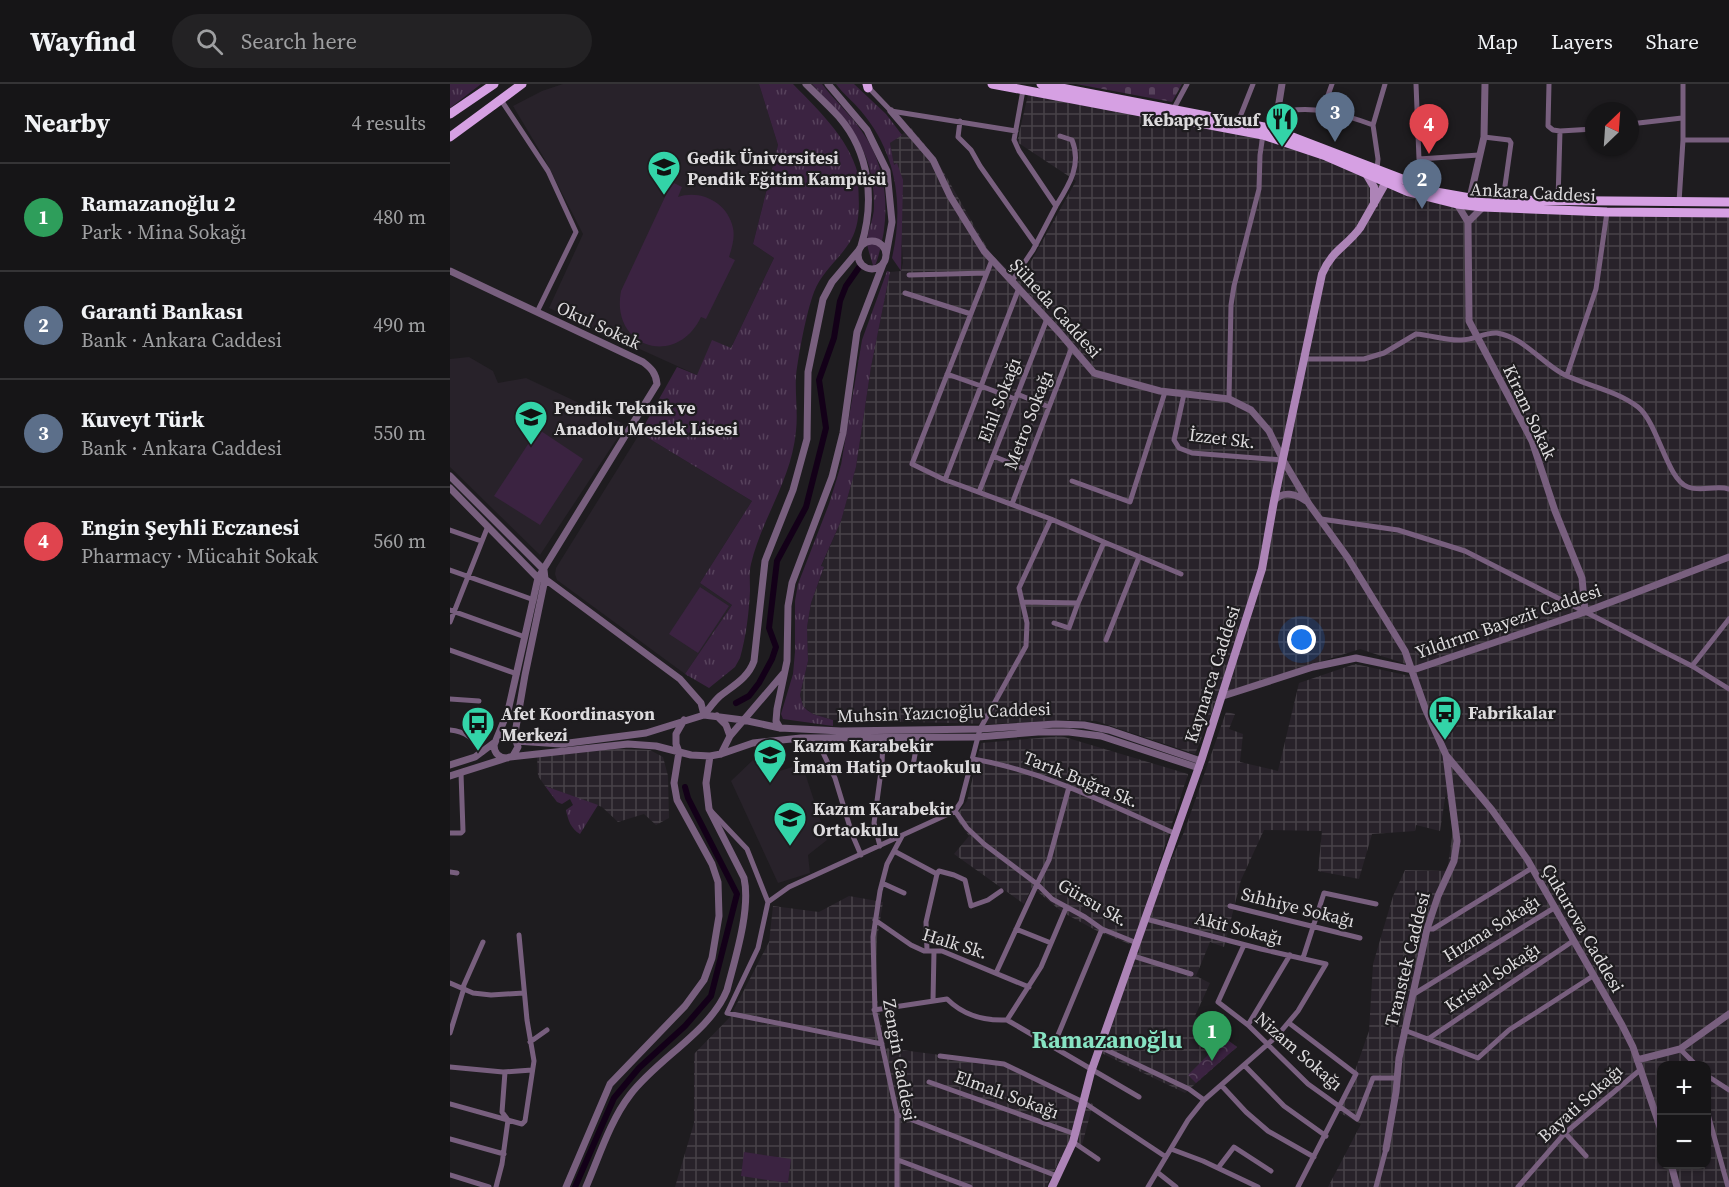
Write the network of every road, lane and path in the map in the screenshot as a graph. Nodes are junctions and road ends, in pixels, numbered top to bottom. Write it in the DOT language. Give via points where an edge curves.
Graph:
graph roads {
  1 [pos="494,84"];
  2 [pos="522,84"];
  3 [pos="806,84"];
  4 [pos="828,84"];
  5 [pos="992,84"];
  6 [pos="1041,84"];
  7 [pos="1187,84"];
  8 [pos="1253,84"];
  9 [pos="1282,84"];
  10 [pos="1332,84"];
  11 [pos="1385,84"];
  12 [pos="1416,84"];
  13 [pos="1485,84"];
  14 [pos="1549,84"];
  15 [pos="1683,84"];
  16 [pos="866,85"];
  17 [pos="1023,90"];
  18 [pos="501,100"];
  19 [pos="1173,110"];
  20 [pos="891,111"];
  21 [pos="1322,112"];
  22 [pos="450,114"];
  23 [pos="1277,115"];
  24 [pos="1682,118"];
  25 [pos="960,121"];
  26 [pos="1238,122"];
  27 [pos="1639,123"];
  28 [pos="1373,125"];
  29 [pos="1585,130"];
  30 [pos="1016,131"];
  31 [pos="1560,131"];
  32 [pos="1266,132"];
  33 [pos="1060,136"];
  34 [pos="450,137"];
  35 [pos="1484,137"];
  36 [pos="1683,140"];
  37 [pos="1729,140"];
  38 [pos="1479,155"];
  39 [pos="1377,169"];
  40 [pos="1365,172"];
  41 [pos="1388,179"];
  42 [pos="1398,187"];
  43 [pos="1470,198"];
  44 [pos="1503,200"];
  45 [pos="1558,200"];
  46 [pos="1680,201"];
  47 [pos="1729,202"];
  48 [pos="1374,204"];
  49 [pos="1457,204"];
  50 [pos="1056,206"];
  51 [pos="1483,207"];
  52 [pos="1607,212"];
  53 [pos="1672,213"];
  54 [pos="1729,213"];
  55 [pos="1468,222"];
  56 [pos="1036,245"];
  57 [pos="860,248"];
  58 [pos="886,255"];
  59 [pos="992,260"];
  60 [pos="883,264"];
  61 [pos="450,271"];
  62 [pos="987,273"];
  63 [pos="909,275"];
  64 [pos="1012,281"];
  65 [pos="1019,288"];
  66 [pos="905,293"];
  67 [pos="537,312"];
  68 [pos="971,314"];
  69 [pos="1047,318"];
  70 [pos="1477,337"];
  71 [pos="1072,347"];
  72 [pos="1305,359"];
  73 [pos="947,374"];
  74 [pos="1567,375"];
  75 [pos="981,386"];
  76 [pos="1165,392"];
  77 [pos="1184,394"];
  78 [pos="1016,397"];
  79 [pos="1229,399"];
  80 [pos="1049,407"];
  81 [pos="993,456"];
  82 [pos="1282,460"];
  83 [pos="1025,469"];
  84 [pos="450,476"];
  85 [pos="945,480"];
  86 [pos="1072,481"];
  87 [pos="450,488"];
  88 [pos="1729,489"];
  89 [pos="979,492"];
  90 [pos="1274,501"];
  91 [pos="1012,504"];
  92 [pos="1309,504"];
  93 [pos="1051,519"];
  94 [pos="1321,519"];
  95 [pos="494,520"];
  96 [pos="488,526"];
  97 [pos="450,530"];
  98 [pos="481,541"];
  99 [pos="1104,542"];
  100 [pos="1139,557"];
  101 [pos="1729,558"];
  102 [pos="450,570"];
  103 [pos="544,570"];
  104 [pos="1181,574"];
  105 [pos="469,576"];
  106 [pos="542,578"];
  107 [pos="538,601"];
  108 [pos="1022,602"];
  109 [pos="1078,603"];
  110 [pos="452,611"];
  111 [pos="1585,612"];
  112 [pos="1729,619"];
  113 [pos="450,621"];
  114 [pos="1054,623"];
  115 [pos="525,637"];
  116 [pos="534,640"];
  117 [pos="1106,640"];
  118 [pos="450,650"];
  119 [pos="1692,666"];
  120 [pos="1413,670"];
  121 [pos="785,672"];
  122 [pos="521,675"];
  123 [pos="1729,689"];
  124 [pos="1223,696"];
  125 [pos="450,699"];
  126 [pos="479,701"];
  127 [pos="704,715"];
  128 [pos="717,716"];
  129 [pos="685,720"];
  130 [pos="743,720"];
  131 [pos="780,728"];
  132 [pos="981,729"];
  133 [pos="450,730"];
  134 [pos="730,736"];
  135 [pos="816,738"];
  136 [pos="884,738"];
  137 [pos="918,738"];
  138 [pos="978,738"];
  139 [pos="496,740"];
  140 [pos="515,740"];
  141 [pos="483,752"];
  142 [pos="679,752"];
  143 [pos="721,754"];
  144 [pos="1446,755"];
  145 [pos="710,756"];
  146 [pos="508,758"];
  147 [pos="973,759"];
  148 [pos="1200,764"];
  149 [pos="450,765"];
  150 [pos="912,771"];
  151 [pos="461,773"];
  152 [pos="450,776"];
  153 [pos="1069,788"];
  154 [pos="709,809"];
  155 [pos="955,811"];
  156 [pos="450,833"];
  157 [pos="1176,834"];
  158 [pos="903,835"];
  159 [pos="880,846"];
  160 [pos="894,851"];
  161 [pos="861,855"];
  162 [pos="1532,868"];
  163 [pos="937,874"];
  164 [pos="882,882"];
  165 [pos="1036,884"];
  166 [pos="1001,891"];
  167 [pos="904,893"];
  168 [pos="768,902"];
  169 [pos="1376,904"];
  170 [pos="1230,906"];
  171 [pos="1066,908"];
  172 [pos="1554,908"];
  173 [pos="1146,919"];
  174 [pos="875,920"];
  175 [pos="1314,925"];
  176 [pos="1016,929"];
  177 [pos="1102,929"];
  178 [pos="1427,929"];
  179 [pos="519,935"];
  180 [pos="1360,938"];
  181 [pos="1573,941"];
  182 [pos="483,942"];
  183 [pos="1051,943"];
  184 [pos="1137,943"];
  185 [pos="1244,945"];
  186 [pos="927,951"];
  187 [pos="934,951"];
  188 [pos="1132,956"];
  189 [pos="1290,956"];
  190 [pos="1303,958"];
  191 [pos="996,973"];
  192 [pos="1191,974"];
  193 [pos="1593,976"];
  194 [pos="450,982"];
  195 [pos="1029,987"];
  196 [pos="463,988"];
  197 [pos="524,993"];
  198 [pos="1414,994"];
  199 [pos="933,1000"];
  200 [pos="874,1010"];
  201 [pos="1729,1014"];
  202 [pos="1007,1020"];
  203 [pos="1288,1023"];
  204 [pos="1248,1025"];
  205 [pos="547,1030"];
  206 [pos="1404,1030"];
  207 [pos="450,1033"];
  208 [pos="1428,1039"];
  209 [pos="531,1042"];
  210 [pos="882,1044"];
  211 [pos="1268,1044"];
  212 [pos="1053,1047"];
  213 [pos="1100,1047"];
  214 [pos="1680,1049"];
  215 [pos="940,1056"];
  216 [pos="1637,1060"];
  217 [pos="1693,1061"];
  218 [pos="1244,1065"];
  219 [pos="450,1067"];
  220 [pos="1092,1069"];
  221 [pos="532,1070"];
  222 [pos="1640,1070"];
  223 [pos="505,1072"];
  224 [pos="1397,1078"];
  225 [pos="1711,1079"];
  226 [pos="929,1082"];
  227 [pos="1221,1084"];
  228 [pos="1729,1090"];
  229 [pos="1139,1097"];
  230 [pos="1204,1100"];
  231 [pos="1083,1102"];
  232 [pos="450,1104"];
  233 [pos="1657,1105"];
  234 [pos="1341,1107"];
  235 [pos="897,1114"];
  236 [pos="1709,1115"];
  237 [pos="508,1120"];
  238 [pos="1565,1133"];
  239 [pos="1326,1136"];
  240 [pos="1074,1138"];
  241 [pos="450,1139"];
  242 [pos="1171,1149"];
  243 [pos="1386,1149"];
  244 [pos="504,1155"];
  245 [pos="1586,1155"];
  246 [pos="1166,1157"];
  247 [pos="1314,1157"];
  248 [pos="1098,1159"];
  249 [pos="898,1160"];
  250 [pos="1218,1168"];
  251 [pos="1672,1169"];
  252 [pos="1271,1171"];
  253 [pos="1157,1172"];
  254 [pos="450,1175"];
  255 [pos="1057,1176"];
  256 [pos="1728,1185"];
  257 [pos="489,1187"];
  258 [pos="496,1187"];
  259 [pos="566,1187"];
  260 [pos="586,1187"];
  261 [pos="897,1187"];
  262 [pos="970,1187"];
  263 [pos="1052,1187"];
  264 [pos="1148,1187"];
  265 [pos="1176,1187"];
  266 [pos="1258,1187"];
  267 [pos="1298,1187"];
  268 [pos="1376,1187"];
  269 [pos="1518,1187"];
  270 [pos="1677,1187"];
  1 -- 22 [label="main road"];
  2 -- 18 [label="main road"];
  3 -- 57 [label="street" via="840,118 858,143 864,160 869,198"];
  4 -- 58 [label="street" via="867,130 887,171 892,222"];
  5 -- 17 [label="main road, Ankara Caddesi"];
  6 -- 19 [label="main road, Ankara Caddesi"];
  7 -- 19 [label="street"];
  8 -- 26 [label="street"];
  9 -- 23 [label="street"];
  10 -- 21 [label="street"];
  11 -- 28 [label="street"];
  12 -- 38 [label="street" via="1419,159"];
  13 -- 35 [label="street"];
  14 -- 31 [label="street" via="1548,126"];
  15 -- 24 [label="street"];
  16 -- 20 [label="street, Şüheda Caddesi"];
  17 -- 30 [label="street"];
  17 -- 32 [label="main road, Ankara Caddesi"];
  18 -- 34 [label="main road"];
  18 -- 67 [label="street" via="548,171 576,232"];
  19 -- 26 [label="main road, Ankara Caddesi"];
  20 -- 25 [label="street"];
  20 -- 59 [label="street, Şüheda Caddesi" via="933,160"];
  21 -- 23 [label="street" via="1295,110"];
  21 -- 28 [label="street"];
  23 -- 32 [label="street"];
  24 -- 27 [label="street"];
  24 -- 36 [label="street"];
  25 -- 30 [label="street"];
  25 -- 56 [label="street" via="958,137"];
  26 -- 32 [label="main road, Ankara Caddesi"];
  28 -- 39 [label="street"];
  29 -- 31 [label="street"];
  30 -- 50 [label="street" via="1014,140 1019,151"];
  31 -- 45 [label="street"];
  32 -- 39 [label="main road, Ankara Caddesi"];
  32 -- 40 [label="main road, Ankara Caddesi"];
  32 -- 79 [label="street" via="1260,155 1259,189 1231,305"];
  33 -- 50 [label="street" via="1072,140 1077,160 1072,179"];
  35 -- 38 [label="street"];
  35 -- 44 [label="street" via="1511,143"];
  36 -- 37 [label="street"];
  36 -- 46 [label="street"];
  38 -- 43 [label="street"];
  39 -- 41 [label="main road, Ankara Caddesi"];
  40 -- 41 [label="main road, Ankara Caddesi"];
  40 -- 48 [label="main road" via="1374,187"];
  41 -- 42 [label="main road, Ankara Caddesi"];
  41 -- 43 [label="main road, Ankara Caddesi"];
  41 -- 48 [label="main road, Kaynarca Caddesi"];
  42 -- 48 [label="main road"];
  42 -- 49 [label="main road, Ankara Caddesi"];
  43 -- 44 [label="main road, Ankara Caddesi"];
  44 -- 45 [label="main road, Ankara Caddesi"];
  45 -- 46 [label="main road, Ankara Caddesi"];
  46 -- 47 [label="main road, Ankara Caddesi"];
  46 -- 53 [label="street"];
  48 -- 72 [label="main road, Kaynarca Caddesi" via="1355,235 1327,262"];
  49 -- 51 [label="main road, Ankara Caddesi"];
  49 -- 55 [label="street"];
  50 -- 56 [label="street"];
  51 -- 52 [label="main road, Ankara Caddesi"];
  51 -- 55 [label="street"];
  52 -- 53 [label="main road, Ankara Caddesi"];
  52 -- 74 [label="street" via="1596,289"];
  53 -- 54 [label="main road, Ankara Caddesi"];
  55 -- 70 [label="street, Kiram Sokak" via="1469,321"];
  56 -- 64 [label="street"];
  57 -- 58 [label="street" via="870,241 879,243"];
  57 -- 60 [label="street" via="858,258 863,266 875,269"];
  57 -- 127 [label="street" via="823,299 808,372 807,439 794,490 765,561 751,670"];
  58 -- 60 [label="street"];
  59 -- 62 [label="street"];
  59 -- 64 [label="street, Şüheda Caddesi"];
  60 -- 121 [label="street" via="857,332 843,433 832,477 792,583"];
  61 -- 67 [label="street, Okul Sokak"];
  62 -- 63 [label="street"];
  62 -- 68 [label="street"];
  64 -- 65 [label="street, Şüheda Caddesi"];
  65 -- 69 [label="street, Şüheda Caddesi"];
  65 -- 75 [label="street"];
  66 -- 68 [label="street"];
  67 -- 103 [label="street, Okul Sokak" via="642,362 657,377 657,384"];
  68 -- 73 [label="street"];
  69 -- 71 [label="street, Şüheda Caddesi"];
  69 -- 78 [label="street, Ehil Sokağı"];
  70 -- 72 [label="street" via="1460,341 1416,334 1384,353 1364,359"];
  70 -- 74 [label="street" via="1506,335"];
  70 -- 111 [label="street, Kiram Sokak" via="1532,441 1582,578"];
  71 -- 76 [label="street, Şüheda Caddesi" via="1094,373"];
  71 -- 80 [label="street, Metro Sokağı"];
  72 -- 82 [label="main road, Kaynarca Caddesi"];
  73 -- 75 [label="street"];
  73 -- 85 [label="street" via="912,464"];
  74 -- 88 [label="street" via="1617,395 1644,412 1682,484 1691,488"];
  75 -- 78 [label="street"];
  75 -- 85 [label="street"];
  76 -- 77 [label="street, Şüheda Caddesi"];
  76 -- 86 [label="street" via="1130,502"];
  77 -- 79 [label="street, Şüheda Caddesi"];
  77 -- 82 [label="street, İzzet Sk." via="1174,440 1181,450"];
  78 -- 80 [label="street"];
  78 -- 81 [label="street, Ehil Sokağı"];
  79 -- 82 [label="street, Şüheda Caddesi" via="1251,410 1262,422"];
  80 -- 83 [label="street, Metro Sokağı"];
  81 -- 83 [label="street"];
  81 -- 89 [label="street, Ehil Sokağı"];
  82 -- 90 [label="main road, Kaynarca Caddesi"];
  82 -- 92 [label="street, Transtek Caddesi"];
  83 -- 91 [label="street, Metro Sokağı"];
  84 -- 95 [label="street"];
  85 -- 89 [label="street"];
  87 -- 96 [label="street"];
  89 -- 91 [label="street"];
  90 -- 92 [label="street" via="1291,494"];
  90 -- 124 [label="main road, Kaynarca Caddesi" via="1262,569"];
  91 -- 93 [label="street"];
  92 -- 94 [label="street, Transtek Caddesi"];
  93 -- 99 [label="street"];
  93 -- 108 [label="street" via="1019,588"];
  94 -- 111 [label="street" via="1398,530 1465,551"];
  94 -- 120 [label="street, Transtek Caddesi" via="1379,606"];
  95 -- 96 [label="street"];
  95 -- 103 [label="street"];
  96 -- 98 [label="street"];
  96 -- 106 [label="street"];
  97 -- 98 [label="street"];
  98 -- 105 [label="street"];
  99 -- 100 [label="street"];
  99 -- 109 [label="street"];
  100 -- 104 [label="street"];
  100 -- 117 [label="street"];
  101 -- 111 [label="street, Yıldırım Bayezit Caddesi"];
  102 -- 105 [label="street"];
  103 -- 106 [label="street"];
  105 -- 107 [label="street"];
  105 -- 110 [label="street"];
  106 -- 107 [label="street"];
  106 -- 127 [label="street" via="680,679 701,703"];
  107 -- 115 [label="street"];
  107 -- 116 [label="street"];
  108 -- 109 [label="street"];
  108 -- 132 [label="street" via="1027,623 1026,646"];
  109 -- 114 [label="street" via="1069,628"];
  110 -- 113 [label="street"];
  110 -- 115 [label="street"];
  111 -- 119 [label="street"];
  111 -- 120 [label="street, Yıldırım Bayezit Caddesi"];
  112 -- 119 [label="street"];
  115 -- 116 [label="street"];
  115 -- 122 [label="street"];
  116 -- 122 [label="street"];
  118 -- 122 [label="street"];
  119 -- 123 [label="street"];
  120 -- 124 [label="street, Yıldırım Bayezit Caddesi" via="1356,658 1312,667"];
  120 -- 144 [label="street, Transtek Caddesi"];
  121 -- 130 [label="street"];
  121 -- 131 [label="street" via="777,709"];
  122 -- 139 [label="street"];
  122 -- 140 [label="street"];
  124 -- 148 [label="main road, Kaynarca Caddesi"];
  125 -- 126 [label="street"];
  127 -- 128 [label="street, Muhsin Yazıcıoğlu Caddesi"];
  127 -- 129 [label="street, Muhsin Yazıcıoğlu Caddesi"];
  128 -- 130 [label="street, Muhsin Yazıcıoğlu Caddesi"];
  128 -- 134 [label="street"];
  129 -- 140 [label="street, Muhsin Yazıcıoğlu Caddesi" via="646,733 561,744"];
  129 -- 142 [label="street" via="676,734"];
  130 -- 131 [label="street, Muhsin Yazıcıoğlu Caddesi"];
  130 -- 134 [label="street"];
  131 -- 132 [label="street, Muhsin Yazıcıoğlu Caddesi"];
  132 -- 138 [label="street"];
  132 -- 148 [label="street, Muhsin Yazıcıoğlu Caddesi" via="1084,725 1109,730"];
  133 -- 141 [label="street" via="462,732"];
  134 -- 143 [label="street"];
  135 -- 136 [label="street, Muhsin Yazıcıoğlu Caddesi"];
  135 -- 143 [label="street, Muhsin Yazıcıoğlu Caddesi" via="753,743"];
  135 -- 161 [label="street" via="835,778"];
  136 -- 137 [label="street, Muhsin Yazıcıoğlu Caddesi"];
  136 -- 159 [label="street" via="874,824"];
  137 -- 138 [label="street, Muhsin Yazıcıoğlu Caddesi"];
  137 -- 150 [label="street"];
  138 -- 147 [label="street"];
  138 -- 148 [label="street, Muhsin Yazıcıoğlu Caddesi" via="1069,732 1101,736"];
  139 -- 140 [label="street" via="507,735"];
  139 -- 141 [label="street"];
  139 -- 146 [label="street" via="496,753"];
  140 -- 146 [label="street" via="517,750"];
  141 -- 149 [label="street"];
  142 -- 145 [label="street, Muhsin Yazıcıoğlu Caddesi"];
  142 -- 146 [label="street, Muhsin Yazıcıoğlu Caddesi" via="628,744"];
  142 -- 259 [label="street" via="674,783 677,800 718,882 719,916 712,958 704,980 685,1006 610,1084"];
  143 -- 145 [label="street, Muhsin Yazıcıoğlu Caddesi"];
  144 -- 162 [label="street, Çukurova Caddesi" via="1492,810"];
  144 -- 178 [label="street, Transtek Caddesi" via="1456,846 1454,861"];
  145 -- 154 [label="street" via="705,783"];
  146 -- 151 [label="street, Muhsin Yazıcıoğlu Caddesi"];
  147 -- 153 [label="street, Tarık Buğra Sk." via="998,763"];
  147 -- 155 [label="street"];
  148 -- 157 [label="main road, Kaynarca Caddesi"];
  151 -- 152 [label="street, Muhsin Yazıcıoğlu Caddesi"];
  151 -- 156 [label="street" via="463,831"];
  153 -- 157 [label="street, Tarık Buğra Sk."];
  153 -- 165 [label="street" via="1049,860"];
  154 -- 168 [label="street" via="747,849"];
  154 -- 260 [label="street" via="746,889 727,990 710,1018 630,1095"];
  155 -- 158 [label="street"];
  155 -- 165 [label="street, Gürsu Sk." via="984,844"];
  157 -- 173 [label="main road, Kaynarca Caddesi"];
  158 -- 159 [label="street"];
  158 -- 160 [label="street, Zengin Caddesi"];
  159 -- 161 [label="street"];
  160 -- 163 [label="street"];
  160 -- 164 [label="street, Zengin Caddesi"];
  161 -- 168 [label="street" via="789,887"];
  162 -- 172 [label="street, Çukurova Caddesi"];
  162 -- 178 [label="street" via="1433,929"];
  163 -- 166 [label="street" via="939,871 965,880 970,906"];
  163 -- 186 [label="street" via="926,922"];
  164 -- 167 [label="street"];
  164 -- 174 [label="street, Zengin Caddesi"];
  165 -- 171 [label="street, Gürsu Sk."];
  165 -- 176 [label="street"];
  168 -- 210 [label="street" via="758,948 727,1013"];
  169 -- 175 [label="street" via="1324,893"];
  170 -- 175 [label="street, Sıhhiye Sokağı"];
  171 -- 177 [label="street, Gürsu Sk."];
  171 -- 183 [label="street"];
  172 -- 181 [label="street, Çukurova Caddesi"];
  172 -- 198 [label="street, Hızma Sokağı"];
  173 -- 184 [label="main road, Kaynarca Caddesi"];
  173 -- 185 [label="street, Akit Sokağı"];
  174 -- 186 [label="street, Halk Sk." via="902,940"];
  174 -- 200 [label="street, Zengin Caddesi"];
  175 -- 180 [label="street, Sıhhiye Sokağı"];
  175 -- 190 [label="street"];
  176 -- 183 [label="street"];
  176 -- 191 [label="street"];
  177 -- 184 [label="street, Gürsu Sk."];
  177 -- 212 [label="street"];
  178 -- 198 [label="street, Transtek Caddesi"];
  179 -- 197 [label="street"];
  181 -- 193 [label="street, Çukurova Caddesi"];
  181 -- 208 [label="street, Kristal Sokağı"];
  182 -- 196 [label="street"];
  183 -- 195 [label="street"];
  184 -- 188 [label="main road, Kaynarca Caddesi"];
  185 -- 189 [label="street, Akit Sokağı"];
  185 -- 204 [label="street, Nizam Sokağı" via="1218,1002"];
  186 -- 187 [label="street, Halk Sk."];
  187 -- 191 [label="street, Halk Sk."];
  187 -- 199 [label="street"];
  188 -- 192 [label="street"];
  188 -- 213 [label="main road, Kaynarca Caddesi"];
  189 -- 190 [label="street, Akit Sokağı"];
  189 -- 204 [label="street"];
  190 -- 203 [label="street, Akit Sokağı" via="1326,964"];
  191 -- 195 [label="street, Halk Sk."];
  193 -- 208 [label="street" via="1509,1029 1478,1058"];
  193 -- 216 [label="street, Çukurova Caddesi"];
  194 -- 196 [label="street"];
  195 -- 202 [label="street"];
  196 -- 197 [label="street" via="491,995"];
  196 -- 207 [label="street"];
  197 -- 209 [label="street"];
  198 -- 206 [label="street, Transtek Caddesi"];
  199 -- 200 [label="street"];
  199 -- 202 [label="street" via="947,999 960,1011 974,1016"];
  200 -- 210 [label="street, Zengin Caddesi"];
  201 -- 214 [label="street"];
  202 -- 212 [label="street"];
  203 -- 211 [label="street"];
  203 -- 234 [label="street" via="1356,1074"];
  204 -- 211 [label="street, Nizam Sokağı"];
  205 -- 209 [label="street"];
  206 -- 208 [label="street"];
  206 -- 224 [label="street, Transtek Caddesi"];
  209 -- 221 [label="street"];
  210 -- 235 [label="street, Zengin Caddesi"];
  211 -- 218 [label="street"];
  211 -- 234 [label="street, Nizam Sokağı" via="1308,1084"];
  212 -- 220 [label="street"];
  213 -- 220 [label="main road, Kaynarca Caddesi"];
  213 -- 230 [label="street"];
  214 -- 216 [label="street"];
  214 -- 217 [label="street"];
  215 -- 231 [label="street" via="1004,1064"];
  216 -- 222 [label="street, Çukurova Caddesi"];
  218 -- 227 [label="street"];
  218 -- 239 [label="street" via="1284,1106"];
  219 -- 223 [label="street"];
  220 -- 229 [label="street"];
  220 -- 231 [label="main road, Kaynarca Caddesi"];
  221 -- 223 [label="street"];
  221 -- 237 [label="street" via="525,1121 522,1124"];
  222 -- 233 [label="street, Çukurova Caddesi"];
  222 -- 238 [label="street, Bayati Sokağı"];
  223 -- 237 [label="street" via="502,1112"];
  224 -- 234 [label="street, Nizam Sokağı" via="1373,1078 1357,1119"];
  224 -- 243 [label="street, Transtek Caddesi"];
  225 -- 228 [label="street"];
  226 -- 240 [label="street, Elmalı Sokağı"];
  227 -- 230 [label="street"];
  227 -- 247 [label="street" via="1268,1131"];
  230 -- 242 [label="street"];
  231 -- 240 [label="main road, Kaynarca Caddesi"];
  231 -- 246 [label="street"];
  232 -- 237 [label="street"];
  234 -- 239 [label="street"];
  235 -- 249 [label="street, Zengin Caddesi"];
  235 -- 255 [label="street"];
  236 -- 256 [label="street"];
  237 -- 244 [label="street"];
  238 -- 245 [label="street"];
  238 -- 269 [label="street, Bayati Sokağı"];
  239 -- 247 [label="street"];
  240 -- 248 [label="street, Elmalı Sokağı"];
  240 -- 255 [label="main road, Kaynarca Caddesi"];
  241 -- 244 [label="street"];
  242 -- 246 [label="street"];
  242 -- 250 [label="street"];
  243 -- 268 [label="street, Transtek Caddesi"];
  244 -- 258 [label="street"];
  246 -- 253 [label="street"];
  247 -- 267 [label="street"];
  249 -- 261 [label="street, Zengin Caddesi"];
  249 -- 262 [label="street"];
  250 -- 252 [label="street" via="1234,1147"];
  250 -- 266 [label="street"];
  251 -- 270 [label="street"];
  253 -- 264 [label="street"];
  253 -- 265 [label="street"];
  254 -- 257 [label="street"];
  255 -- 263 [label="main road, Kaynarca Caddesi"];
}
